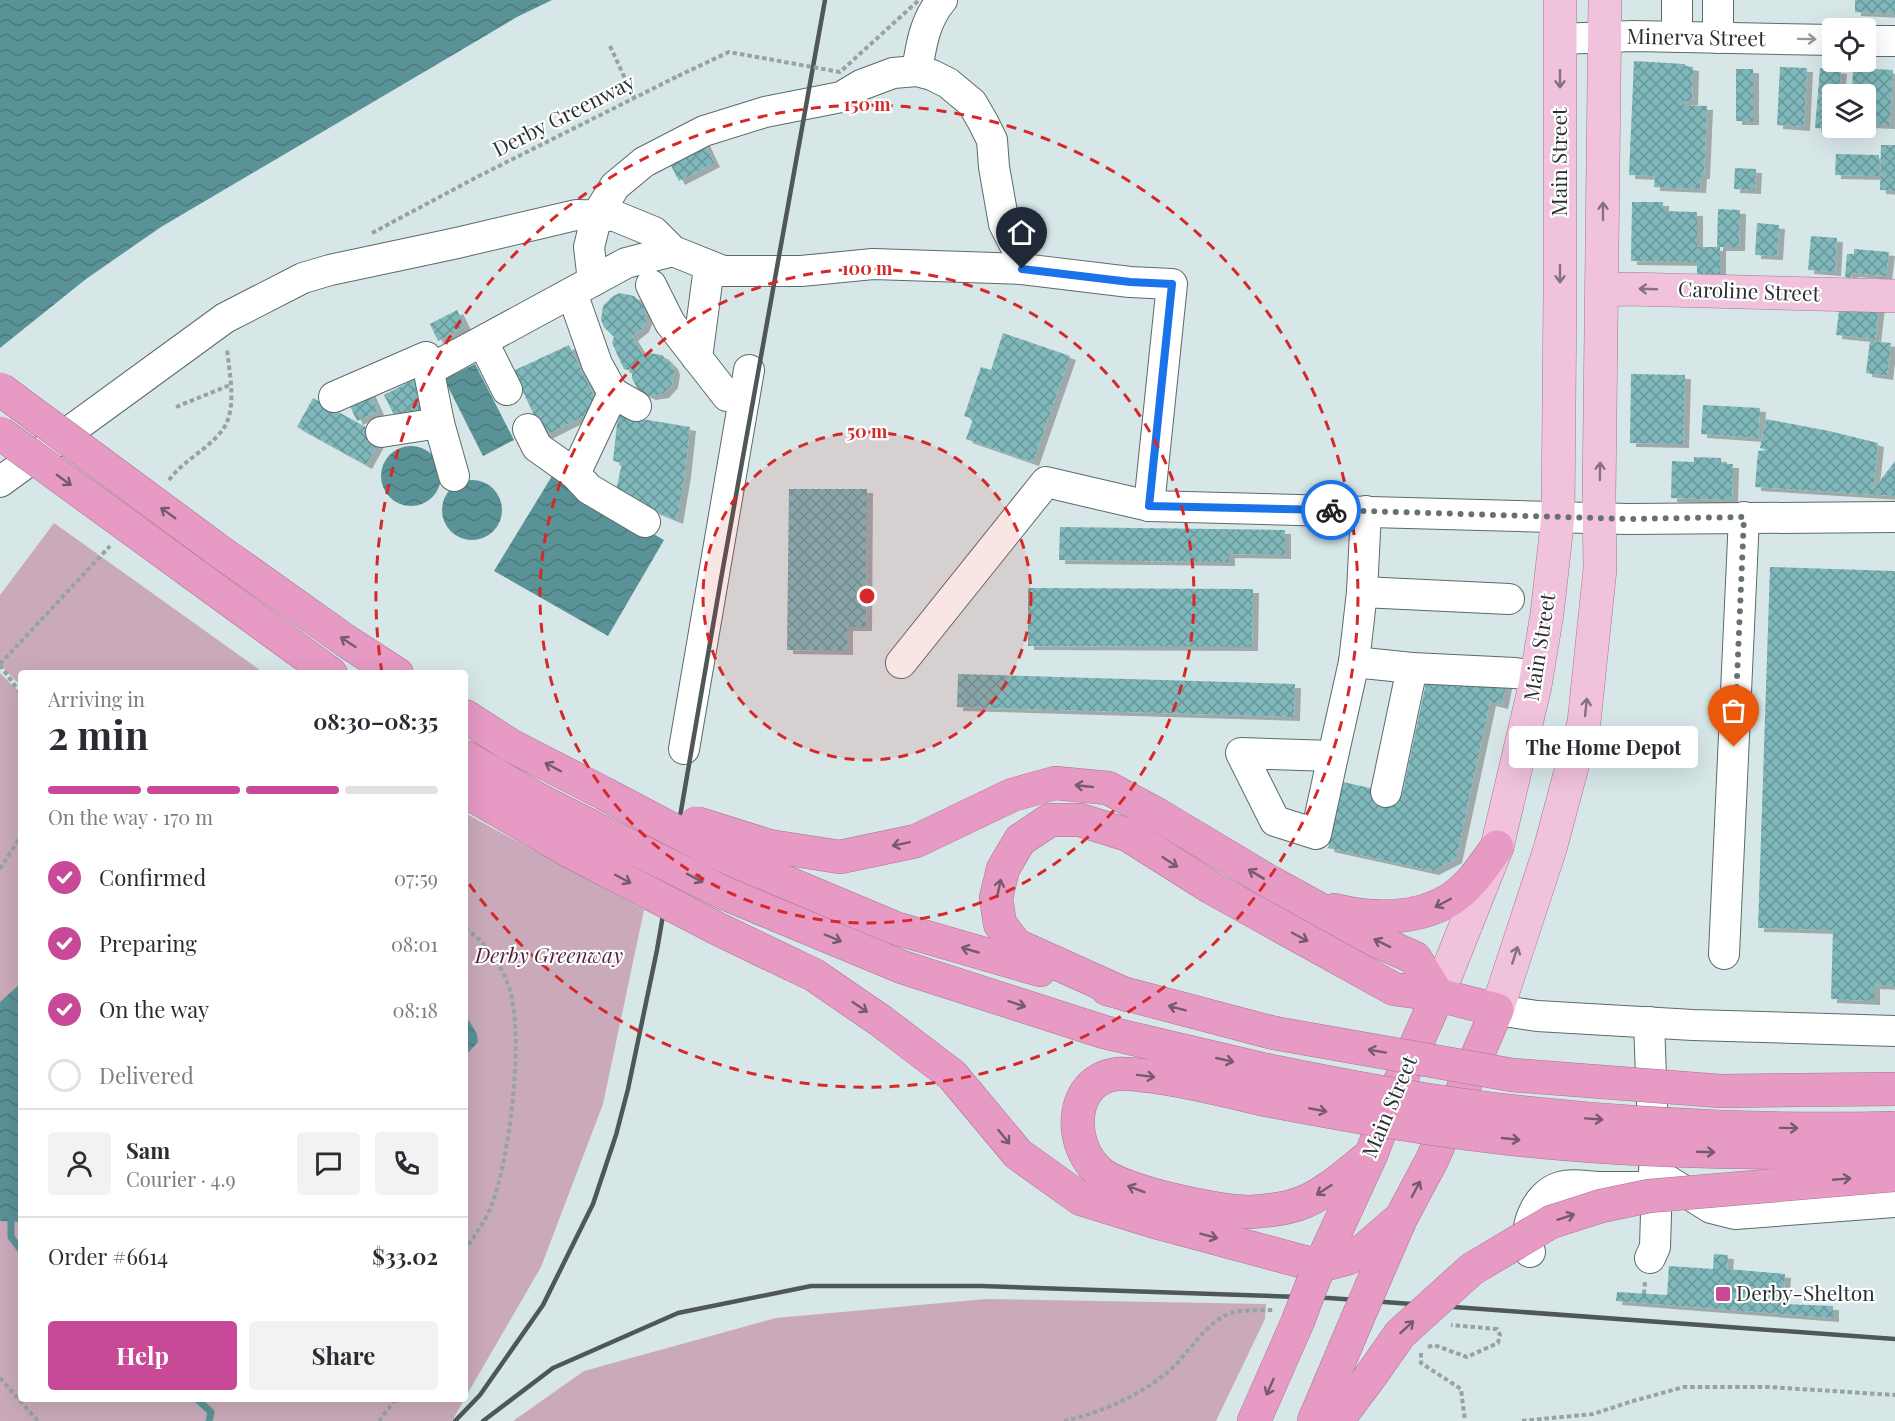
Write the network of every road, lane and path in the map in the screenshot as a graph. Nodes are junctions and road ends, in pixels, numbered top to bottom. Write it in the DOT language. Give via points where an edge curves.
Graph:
graph roads {
  1 [pos="919,0"];
  2 [pos="942,0"];
  3 [pos="1560,0"];
  4 [pos="1605,0"];
  5 [pos="1677,0"];
  6 [pos="1718,0"];
  7 [pos="1604,37"];
  8 [pos="1677,37"];
  9 [pos="1718,38"];
  10 [pos="1560,39"];
  11 [pos="1822,40"];
  12 [pos="1876,40"];
  13 [pos="1895,41"];
  14 [pos="610,46"];
  15 [pos="917,71"];
  16 [pos="634,98"];
  17 [pos="597,215"];
  18 [pos="362,238"];
  19 [pos="673,251"];
  20 [pos="709,267"];
  21 [pos="1022,269"];
  22 [pos="651,285"];
  23 [pos="582,287"];
  24 [pos="1603,290"];
  25 [pos="1895,296"];
  26 [pos="483,342"];
  27 [pos="697,358"];
  28 [pos="429,370"];
  29 [pos="749,370"];
  30 [pos="230,385"];
  31 [pos="0,390"];
  32 [pos="507,390"];
  33 [pos="334,397"];
  34 [pos="744,399"];
  35 [pos="176,407"];
  36 [pos="439,423"];
  37 [pos="528,429"];
  38 [pos="381,432"];
  39 [pos="0,433"];
  40 [pos="575,474"];
  41 [pos="454,476"];
  42 [pos="0,482"];
  43 [pos="1149,506"];
  44 [pos="1366,511"];
  45 [pos="1558,516"];
  46 [pos="1744,517"];
  47 [pos="1895,517"];
  48 [pos="1599,518"];
  49 [pos="645,522"];
  50 [pos="195,575"];
  51 [pos="1362,592"];
  52 [pos="1509,599"];
  53 [pos="1354,662"];
  54 [pos="901,663"];
  55 [pos="0,665"];
  56 [pos="1412,668"];
  57 [pos="302,670"];
  58 [pos="326,670"];
  59 [pos="391,670"];
  60 [pos="1536,676"];
  61 [pos="18,690"];
  62 [pos="468,718"];
  63 [pos="684,749"];
  64 [pos="1333,756"];
  65 [pos="468,759"];
  66 [pos="468,792"];
  67 [pos="1386,792"];
  68 [pos="579,838"];
  69 [pos="18,841"];
  70 [pos="1497,847"];
  71 [pos="764,859"];
  72 [pos="0,869"];
  73 [pos="1307,902"];
  74 [pos="468,931"];
  75 [pos="1724,954"];
  76 [pos="1127,995"];
  77 [pos="1438,995"];
  78 [pos="1497,1010"];
  79 [pos="1649,1022"];
  80 [pos="1895,1031"];
  81 [pos="1264,1084"];
  82 [pos="1895,1089"];
  83 [pos="1895,1128"];
  84 [pos="1895,1153"];
  85 [pos="1371,1155"];
  86 [pos="1895,1174"];
  87 [pos="1655,1179"];
  88 [pos="1895,1202"];
  89 [pos="1401,1218"];
  90 [pos="468,1245"];
  91 [pos="1531,1253"];
  92 [pos="1650,1258"];
  93 [pos="1317,1273"];
  94 [pos="0,1378"];
  95 [pos="1895,1395"];
  96 [pos="18,1398"];
  97 [pos="21,1402"];
  98 [pos="393,1402"];
  99 [pos="38,1421"];
  100 [pos="379,1421"];
  101 [pos="1254,1421"];
  102 [pos="1314,1421"];
  103 [pos="1337,1421"];
  104 [pos="1521,1421"];
  1 -- 16 [label="path, Derby Greenway, bridge" via="840,72 729,52"];
  2 -- 15 [label="street" via="928,21"];
  3 -- 10 [label="main road, Main Street"];
  4 -- 7 [label="main road, Main Street"];
  5 -- 8 [label="street"];
  6 -- 9 [label="street"];
  7 -- 8 [label="street, Minerva Street"];
  7 -- 10 [label="street, Minerva Street"];
  24 -- 7 [label="main road, Main Street, one-way"];
  8 -- 9 [label="street, Minerva Street"];
  9 -- 11 [label="street, Minerva Street, one-way"];
  10 -- 45 [label="main road, Main Street, one-way"];
  12 -- 13 [label="street"];
  14 -- 16 [label="path"];
  15 -- 17 [label="street" via="893,73 841,97 765,112 704,131 644,162 615,186"];
  15 -- 21 [label="street" via="948,83 972,103 983,122 992,140 1004,224 1019,253"];
  16 -- 18 [label="path, Derby Greenway"];
  17 -- 19 [label="street" via="615,216 654,232"];
  17 -- 23 [label="street"];
  17 -- 42 [label="street" via="555,218 303,278 225,318"];
  19 -- 20 [label="street"];
  19 -- 23 [label="street" via="626,263"];
  20 -- 21 [label="street" via="740,272 873,264"];
  20 -- 27 [label="street"];
  21 -- 43 [label="street" via="1172,284"];
  22 -- 27 [label="street" via="670,323"];
  23 -- 26 [label="street"];
  23 -- 40 [label="street" via="597,364 624,400"];
  25 -- 24 [label="main road, Caroline Street, one-way"];
  48 -- 24 [label="main road, Main Street, one-way"];
  26 -- 28 [label="street"];
  26 -- 32 [label="street"];
  27 -- 34 [label="street" via="727,396"];
  28 -- 33 [label="street" via="426,357"];
  28 -- 36 [label="street"];
  29 -- 34 [label="street"];
  30 -- 35 [label="path"];
  59 -- 31 [label="highway, one-way, bridge" via="215,548"];
  34 -- 63 [label="street"];
  36 -- 38 [label="street"];
  36 -- 41 [label="street"];
  37 -- 40 [label="street" via="537,447"];
  39 -- 50 [label="highway, one-way, bridge"];
  40 -- 49 [label="street" via="590,489"];
  43 -- 44 [label="street"];
  43 -- 54 [label="street" via="1046,483"];
  44 -- 45 [label="street"];
  44 -- 51 [label="street"];
  45 -- 48 [label="street"];
  45 -- 60 [label="main road, Main Street"];
  46 -- 47 [label="street"];
  46 -- 48 [label="street"];
  46 -- 75 [label="street"];
  78 -- 48 [label="main road, Main Street, one-way" via="1550,849 1584,722 1600,569"];
  50 -- 57 [label="highway"];
  50 -- 58 [label="highway"];
  51 -- 52 [label="street"];
  51 -- 53 [label="street"];
  53 -- 56 [label="street"];
  53 -- 64 [label="street"];
  55 -- 61 [label="path"];
  56 -- 60 [label="street"];
  56 -- 67 [label="street"];
  60 -- 70 [label="main road, Main Street"];
  71 -- 62 [label="highway, one-way, bridge" via="605,794 510,745"];
  65 -- 68 [label="highway" via="539,800"];
  66 -- 68 [label="highway"];
  68 -- 81 [label="highway, one-way, bridge" via="902,967"];
  68 -- 93 [label="highway, one-way, bridge" via="716,927 814,975 872,1015 952,1075 1018,1154 1081,1198"];
  69 -- 72 [label="path"];
  70 -- 73 [label="highway, one-way" via="1473,880 1453,898 1432,909 1413,914 1367,915"];
  70 -- 77 [label="main road, Main Street"];
  73 -- 71 [label="highway, one-way" via="1108,788 1055,783 1012,795 916,840 840,857"];
  76 -- 71 [label="highway, one-way" via="895,928"];
  77 -- 73 [label="highway, one-way" via="1415,958"];
  74 -- 90 [label="path" via="500,965 515,1016 513,1088 505,1155 490,1209"];
  76 -- 77 [label="highway, one-way" via="1016,945 1000,924 996,898 1003,869 1020,840 1050,820 1080,820 1128,835 1212,888 1394,989"];
  82 -- 76 [label="highway, one-way, bridge" via="1720,1091 1512,1075 1274,1033"];
  77 -- 78 [label="highway"];
  77 -- 85 [label="highway, Main Street"];
  78 -- 79 [label="street"];
  89 -- 78 [label="highway, Main Street, one-way" via="1432,1160"];
  79 -- 80 [label="street"];
  79 -- 87 [label="street"];
  81 -- 83 [label="highway, one-way, bridge" via="1368,1090 1518,1112 1727,1127"];
  81 -- 84 [label="highway, one-way, bridge" via="1412,1126 1514,1139 1752,1154"];
  85 -- 81 [label="highway, one-way" via="1304,1202 1249,1212 1146,1192 1099,1173 1081,1148 1078,1114 1083,1100 1102,1079 1117,1074"];
  85 -- 93 [label="highway, Main Street"];
  103 -- 86 [label="highway, one-way, bridge" via="1400,1334 1472,1269 1551,1222 1649,1196"];
  87 -- 88 [label="street" via="1711,1208 1735,1214"];
  87 -- 91 [label="street" via="1558,1188 1530,1216 1527,1245"];
  87 -- 92 [label="street" via="1655,1247"];
  89 -- 93 [label="highway" via="1365,1250"];
  89 -- 102 [label="highway, Main Street, bridge"];
  93 -- 101 [label="highway, Main Street, one-way, bridge"];
  94 -- 96 [label="path"];
  95 -- 104 [label="path" via="1769,1387 1684,1387 1593,1414"];
  97 -- 99 [label="path"];
  98 -- 100 [label="path"];
}
